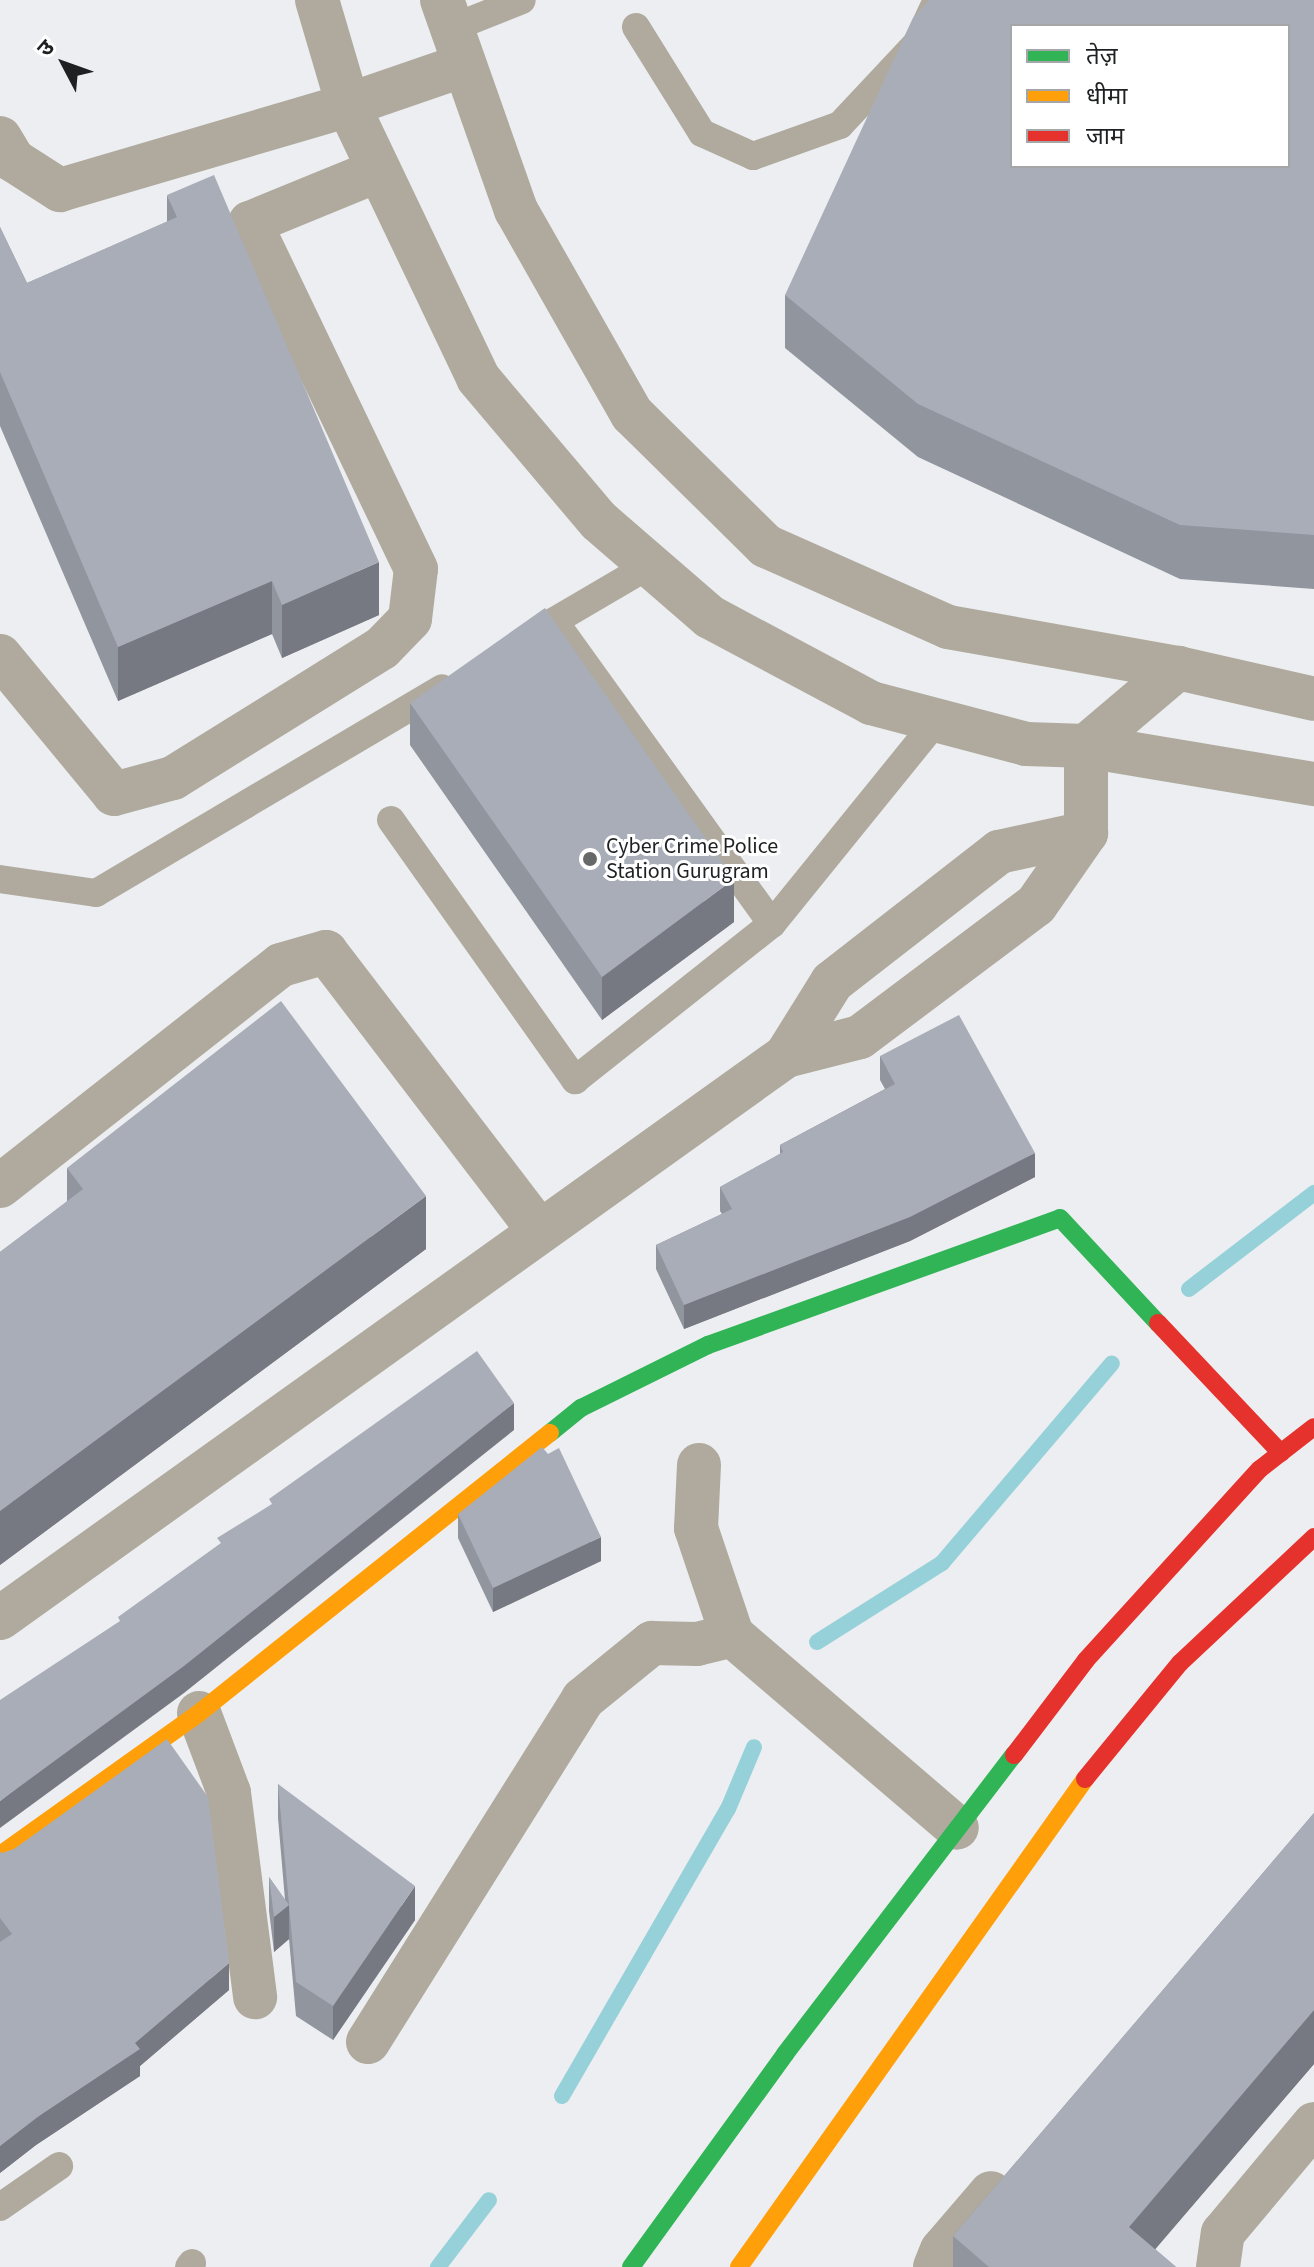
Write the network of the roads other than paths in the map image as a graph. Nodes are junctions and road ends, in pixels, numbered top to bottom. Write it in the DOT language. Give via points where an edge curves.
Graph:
graph roads {
  1 [pos="317,0"];
  2 [pos="522,0"];
  3 [pos="937,0"];
  4 [pos="636,27"];
  5 [pos="453,31"];
  6 [pos="348,105"];
  7 [pos="0,138"];
  8 [pos="379,170"];
  9 [pos="650,565"];
  10 [pos="554,621"];
  11 [pos="513,645"];
  12 [pos="0,656"];
  13 [pos="1178,668"];
  14 [pos="473,669"];
  15 [pos="1314,699"];
  16 [pos="937,720"];
  17 [pos="1086,746"];
  18 [pos="1314,784"];
  19 [pos="391,820"];
  20 [pos="1086,833"];
  21 [pos="0,879"];
  22 [pos="772,924"];
  23 [pos="786,1056"];
  24 [pos="0,1186"];
  25 [pos="538,1229"];
  26 [pos="1314,1427"];
  27 [pos="1281,1453"];
  28 [pos="699,1465"];
  29 [pos="1314,1537"];
  30 [pos="0,1618"];
  31 [pos="732,1635"];
  32 [pos="199,1713"];
  33 [pos="957,1828"];
  34 [pos="0,1855"];
  35 [pos="255,1997"];
  36 [pos="368,2042"];
  37 [pos="1314,2124"];
  38 [pos="59,2166"];
  39 [pos="1014,2166"];
  40 [pos="0,2207"];
  41 [pos="631,2267"];
  42 [pos="739,2267"];
  43 [pos="935,2267"];
  44 [pos="1218,2267"];
  1 -- 6 [label="street"];
  2 -- 5 [label="lane"];
  3 -- 4 [label="lane" via="917,43 840,125 753,156 702,133"];
  5 -- 6 [label="street"];
  5 -- 13 [label="street" via="516,210 632,414 766,546 948,627"];
  6 -- 7 [label="street" via="60,190 13,160"];
  6 -- 8 [label="street"];
  8 -- 9 [label="street" via="478,378 599,521"];
  8 -- 12 [label="street" via="250,223 416,569 410,619 382,648 173,778 114,794"];
  9 -- 10 [label="lane"];
  9 -- 16 [label="street" via="710,617 871,703"];
  10 -- 11 [label="lane"];
  10 -- 22 [label="lane"];
  13 -- 15 [label="street"];
  13 -- 17 [label="street"];
  14 -- 21 [label="lane" via="96,893"];
  16 -- 17 [label="street" via="1026,744"];
  16 -- 22 [label="lane"];
  17 -- 18 [label="street"];
  17 -- 20 [label="street"];
  19 -- 22 [label="lane" via="575,1080"];
  20 -- 23 [label="street" via="1036,905 860,1037"];
  20 -- 23 [label="street" via="999,852 832,982"];
  23 -- 25 [label="street"];
  24 -- 25 [label="street" via="281,965 326,952"];
  25 -- 30 [label="street"];
  26 -- 27 [label="main road"];
  27 -- 32 [label="main road" via="1060,1218 708,1345 581,1408"];
  27 -- 33 [label="main road" via="1260,1469 1086,1660"];
  28 -- 31 [label="street" via="696,1528"];
  29 -- 42 [label="main road" via="1180,1663 1113,1740"];
  31 -- 33 [label="street"];
  31 -- 36 [label="street" via="697,1644 652,1643 583,1699"];
  32 -- 34 [label="main road"];
  32 -- 35 [label="street" via="229,1793"];
  33 -- 41 [label="main road"];
  37 -- 44 [label="street" via="1223,2233"];
  38 -- 40 [label="lane"];
  39 -- 43 [label="street" via="942,2250"];
}
